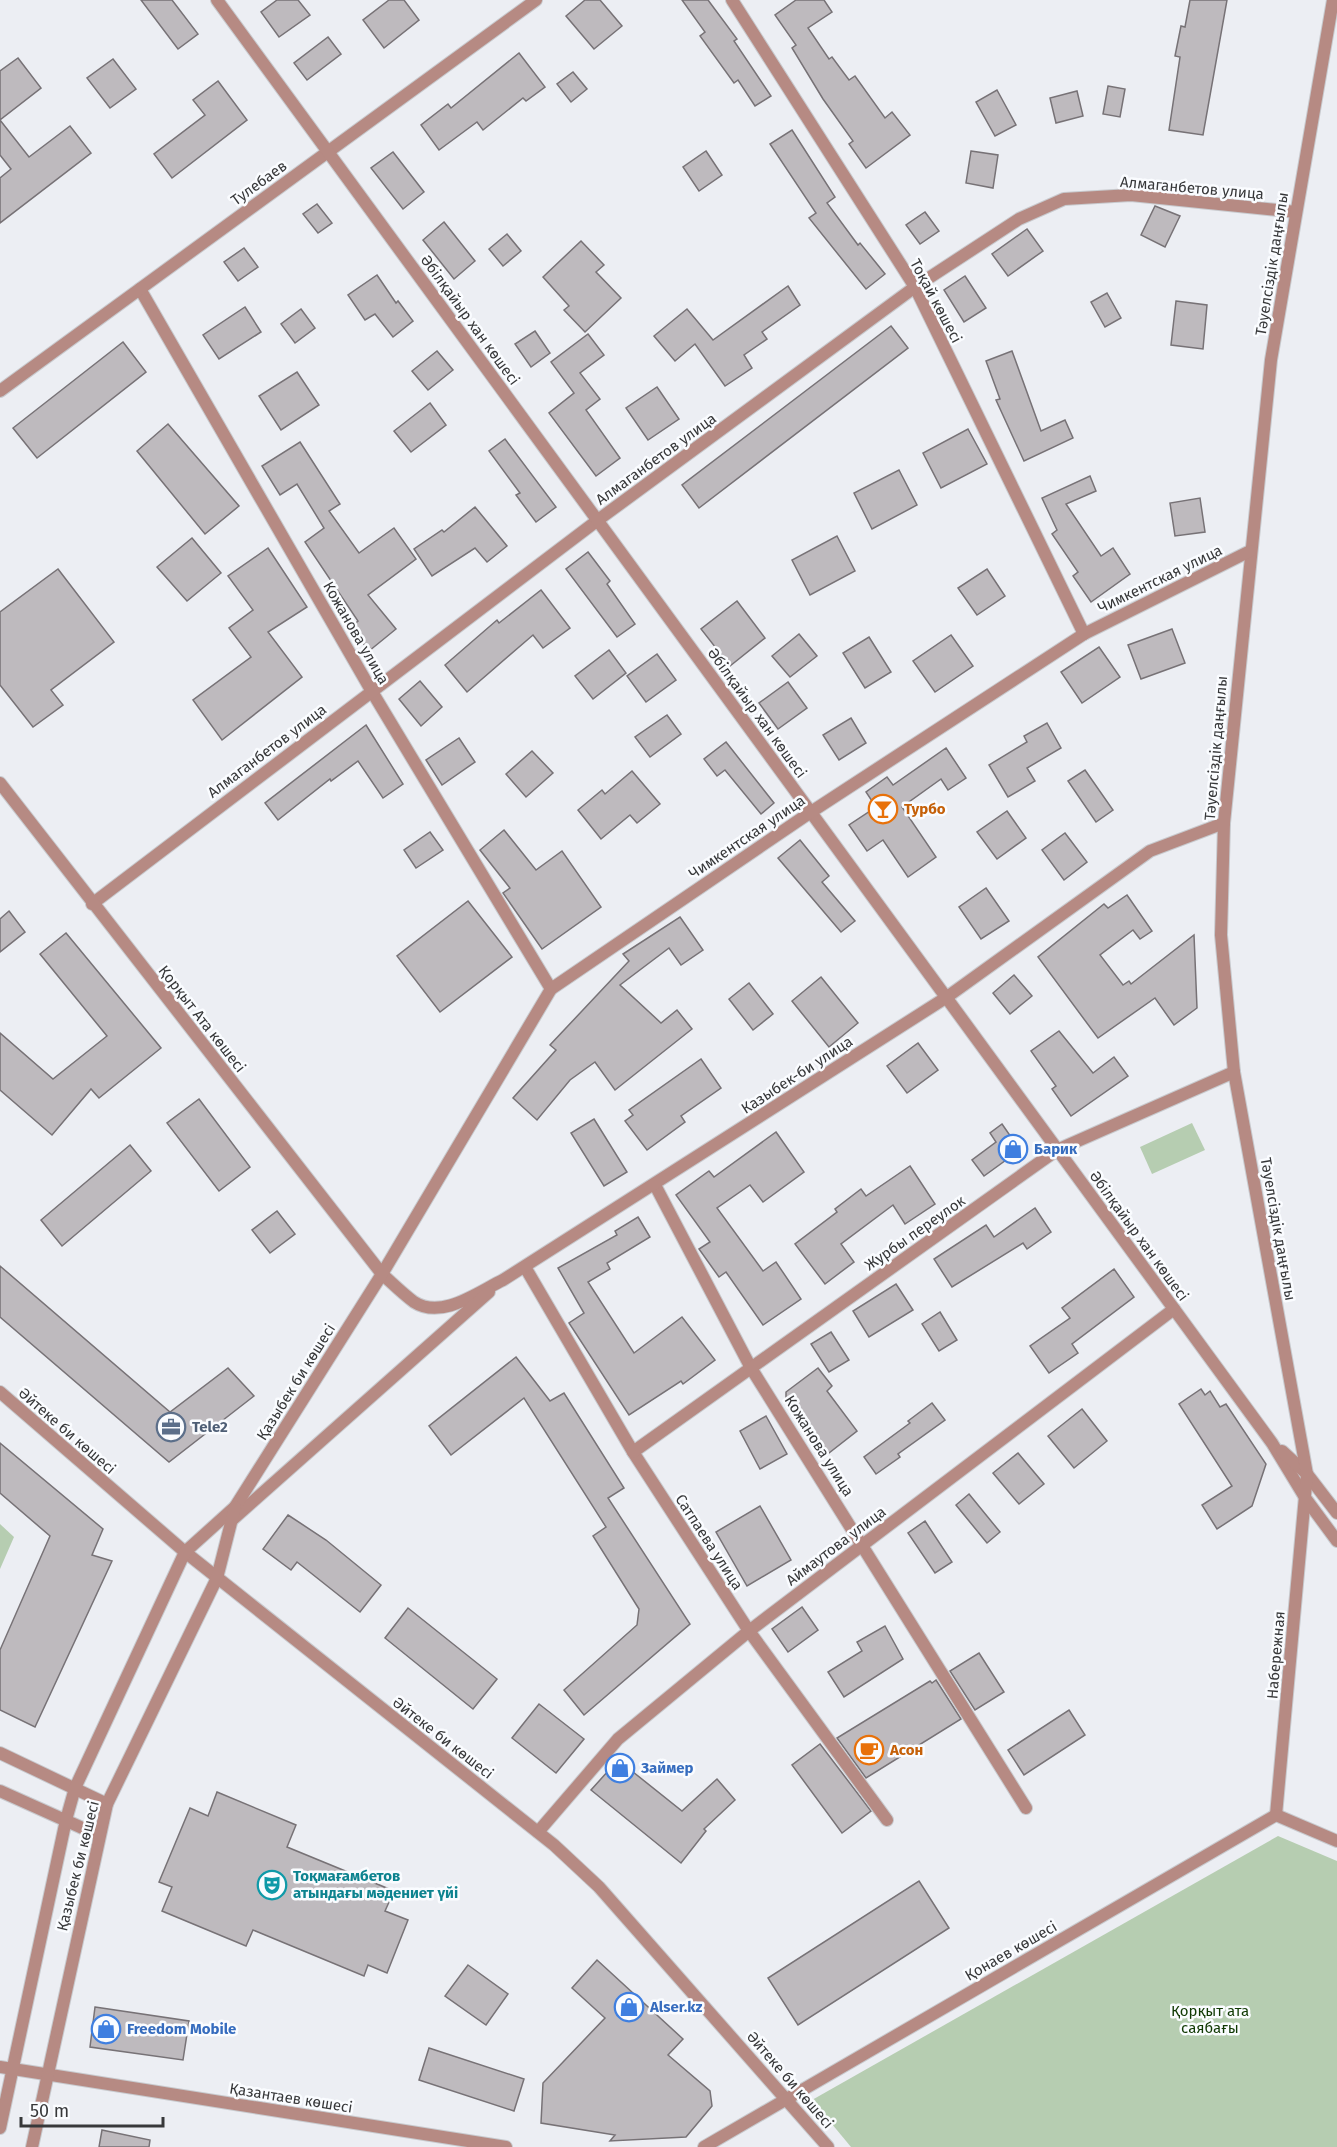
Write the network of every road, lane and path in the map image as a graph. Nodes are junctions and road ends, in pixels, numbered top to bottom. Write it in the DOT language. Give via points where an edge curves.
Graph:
graph roads {
  1 [pos="217,0"];
  2 [pos="537,0"];
  3 [pos="732,0"];
  4 [pos="1333,0"];
  5 [pos="329,152"];
  6 [pos="1296,212"];
  7 [pos="915,287"];
  8 [pos="140,289"];
  9 [pos="0,391"];
  10 [pos="598,520"];
  11 [pos="1250,551"];
  12 [pos="1084,634"];
  13 [pos="371,690"];
  14 [pos="0,783"];
  15 [pos="811,812"];
  16 [pos="1224,823"];
  17 [pos="92,903"];
  18 [pos="551,989"];
  19 [pos="947,997"];
  20 [pos="1234,1072"];
  21 [pos="1057,1150"];
  22 [pos="655,1185"];
  23 [pos="525,1267"];
  24 [pos="382,1274"];
  25 [pos="503,1280"];
  26 [pos="1174,1309"];
  27 [pos="752,1368"];
  28 [pos="0,1392"];
  29 [pos="1272,1443"];
  30 [pos="633,1452"];
  31 [pos="1307,1474"];
  32 [pos="1306,1499"];
  33 [pos="235,1507"];
  34 [pos="1337,1513"];
  35 [pos="232,1520"];
  36 [pos="1337,1541"];
  37 [pos="864,1544"];
  38 [pos="186,1552"];
  39 [pos="217,1578"];
  40 [pos="749,1631"];
  41 [pos="0,1753"];
  42 [pos="75,1788"];
  43 [pos="0,1791"];
  44 [pos="107,1804"];
  45 [pos="1026,1808"];
  46 [pos="1276,1815"];
  47 [pos="887,1820"];
  48 [pos="66,1821"];
  49 [pos="538,1832"];
  50 [pos="98,1835"];
  51 [pos="1337,1841"];
  52 [pos="6,2068"];
  53 [pos="46,2075"];
  54 [pos="786,2098"];
  55 [pos="0,2128"];
  56 [pos="32,2147"];
  57 [pos="506,2147"];
  58 [pos="704,2147"];
  59 [pos="828,2147"];
  1 -- 5 [label="street, Әбілқайыр хан көшесі"];
  2 -- 5 [label="street, Тулебаев"];
  3 -- 7 [label="street, Тоқай көшесі"];
  4 -- 6 [label="street, Тәуелсіздік даңғылы"];
  5 -- 8 [label="street, Тулебаев"];
  5 -- 10 [label="street, Әбілқайыр хан көшесі"];
  6 -- 7 [label="street, Алмаганбетов улица" via="1131,195 1064,199 1019,219"];
  6 -- 11 [label="street, Тәуелсіздік даңғылы" via="1271,360"];
  7 -- 10 [label="street, Алмаганбетов улица"];
  7 -- 12 [label="street, Тоқай көшесі"];
  8 -- 9 [label="street, Тулебаев"];
  8 -- 13 [label="street, Кожанова улица"];
  10 -- 13 [label="street, Алмаганбетов улица"];
  10 -- 15 [label="street, Әбілқайыр хан көшесі"];
  11 -- 12 [label="street, Чимкентская улица"];
  11 -- 16 [label="street, Тәуелсіздік даңғылы"];
  12 -- 15 [label="street, Чимкентская улица"];
  13 -- 17 [label="street, Алмаганбетов улица"];
  13 -- 18 [label="street, Кожанова улица"];
  14 -- 17 [label="street, Қорқыт Ата көшесі"];
  15 -- 18 [label="street, Чимкентская улица"];
  15 -- 19 [label="street, Әбілқайыр хан көшесі"];
  16 -- 19 [label="street, Казыбек-би улица" via="1150,850"];
  16 -- 20 [label="street, Тәуелсіздік даңғылы" via="1221,935"];
  17 -- 24 [label="street, Қорқыт Ата көшесі"];
  18 -- 24 [label="street, Чимкентская улица"];
  19 -- 21 [label="street, Әбілқайыр хан көшесі"];
  19 -- 22 [label="street, Казыбек-би улица"];
  20 -- 21 [label="street, Журбы переулок"];
  20 -- 31 [label="street, Тәуелсіздік даңғылы"];
  21 -- 26 [label="street, Әбілқайыр хан көшесі"];
  21 -- 27 [label="street, Журбы переулок"];
  22 -- 23 [label="street, Казыбек-би улица"];
  22 -- 27 [label="street, Кожанова улица"];
  23 -- 25 [label="street, Казыбек-би улица"];
  23 -- 30 [label="street, Сатпаева улица"];
  24 -- 25 [label="street, Казыбек-би улица" via="416,1303 434,1307 451,1306"];
  24 -- 33 [label="street, Қазыбек би көшесі"];
  25 -- 35 [label="street"];
  26 -- 29 [label="street, Әбілқайыр хан көшесі"];
  26 -- 37 [label="street, Аймаутова улица"];
  27 -- 30 [label="street, Журбы переулок"];
  27 -- 37 [label="street, Кожанова улица"];
  28 -- 38 [label="street, Әйтеке би көшесі"];
  29 -- 31 [label="street"];
  29 -- 32 [label="street"];
  30 -- 40 [label="street, Сатпаева улица"];
  31 -- 32 [label="street, Тәуелсіздік даңғылы"];
  31 -- 34 [label="street"];
  32 -- 36 [label="street"];
  32 -- 46 [label="street, Набережная"];
  33 -- 35 [label="street, Қазыбек би көшесі"];
  33 -- 38 [label="street, Қазыбек би көшесі"];
  35 -- 39 [label="street, Қазыбек би көшесі"];
  37 -- 40 [label="street, Аймаутова улица"];
  37 -- 45 [label="street, Кожанова улица"];
  38 -- 39 [label="street, Әйтеке би көшесі"];
  38 -- 42 [label="street, Қазыбек би көшесі"];
  39 -- 44 [label="street, Қазыбек би көшесі"];
  39 -- 49 [label="street, Әйтеке би көшесі"];
  40 -- 47 [label="street, Сатпаева улица"];
  40 -- 49 [label="street, Аймаутова улица" via="618,1739"];
  41 -- 42 [label="street"];
  42 -- 44 [label="street"];
  42 -- 48 [label="street, Қазыбек би көшесі"];
  43 -- 48 [label="street"];
  44 -- 50 [label="street, Қазыбек би көшесі"];
  46 -- 51 [label="street"];
  46 -- 54 [label="street, Қонаев көшесі"];
  48 -- 50 [label="street"];
  48 -- 52 [label="street, Қазыбек би көшесі"];
  49 -- 54 [label="street, Әйтеке би көшесі" via="599,1887"];
  50 -- 53 [label="street, Қазыбек би көшесі"];
  52 -- 53 [label="street, Қазантаев көшесі"];
  52 -- 55 [label="street, Қазыбек би көшесі"];
  53 -- 56 [label="street, Қазыбек би көшесі"];
  53 -- 57 [label="street, Қазантаев көшесі"];
  54 -- 58 [label="street, Қонаев көшесі"];
  54 -- 59 [label="street, Әйтеке би көшесі"];
}
